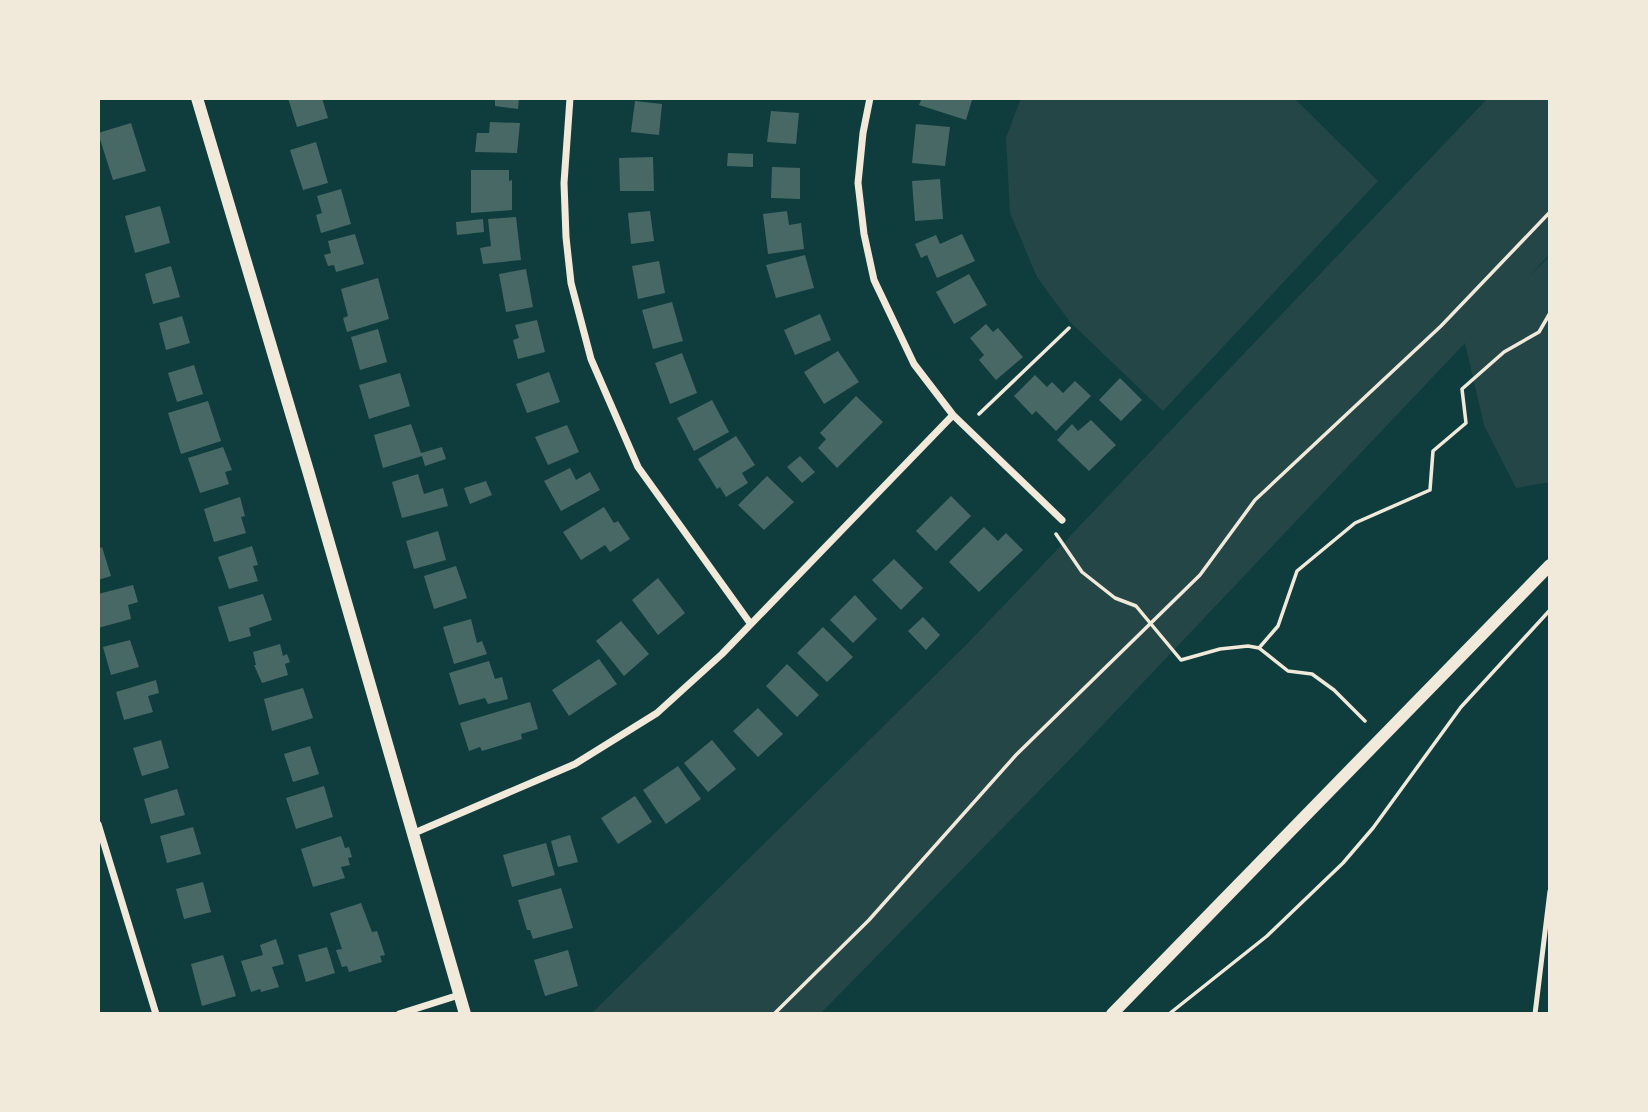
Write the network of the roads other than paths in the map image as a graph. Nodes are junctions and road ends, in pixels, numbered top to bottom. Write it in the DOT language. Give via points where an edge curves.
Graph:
graph roads {
  1 [pos="197,98"];
  2 [pos="570,98"];
  3 [pos="870,98"];
  4 [pos="953,415"];
  5 [pos="1062,520"];
  6 [pos="1550,565"];
  7 [pos="750,623"];
  8 [pos="98,824"];
  9 [pos="412,834"];
  10 [pos="1550,891"];
  11 [pos="459,995"];
  12 [pos="156,1014"];
  13 [pos="399,1014"];
  14 [pos="465,1014"];
  15 [pos="1112,1014"];
  16 [pos="1535,1014"];
  1 -- 9 [label="street"];
  2 -- 7 [label="street" via="564,183 566,237 570,283 591,359 638,467"];
  3 -- 4 [label="street" via="858,183 874,280 914,364"];
  4 -- 5 [label="street"];
  4 -- 7 [label="street"];
  6 -- 15 [label="street"];
  7 -- 9 [label="street" via="657,713 575,764"];
  8 -- 12 [label="street"];
  9 -- 11 [label="street"];
  10 -- 16 [label="lane"];
  11 -- 13 [label="street"];
  11 -- 14 [label="street"];
}
